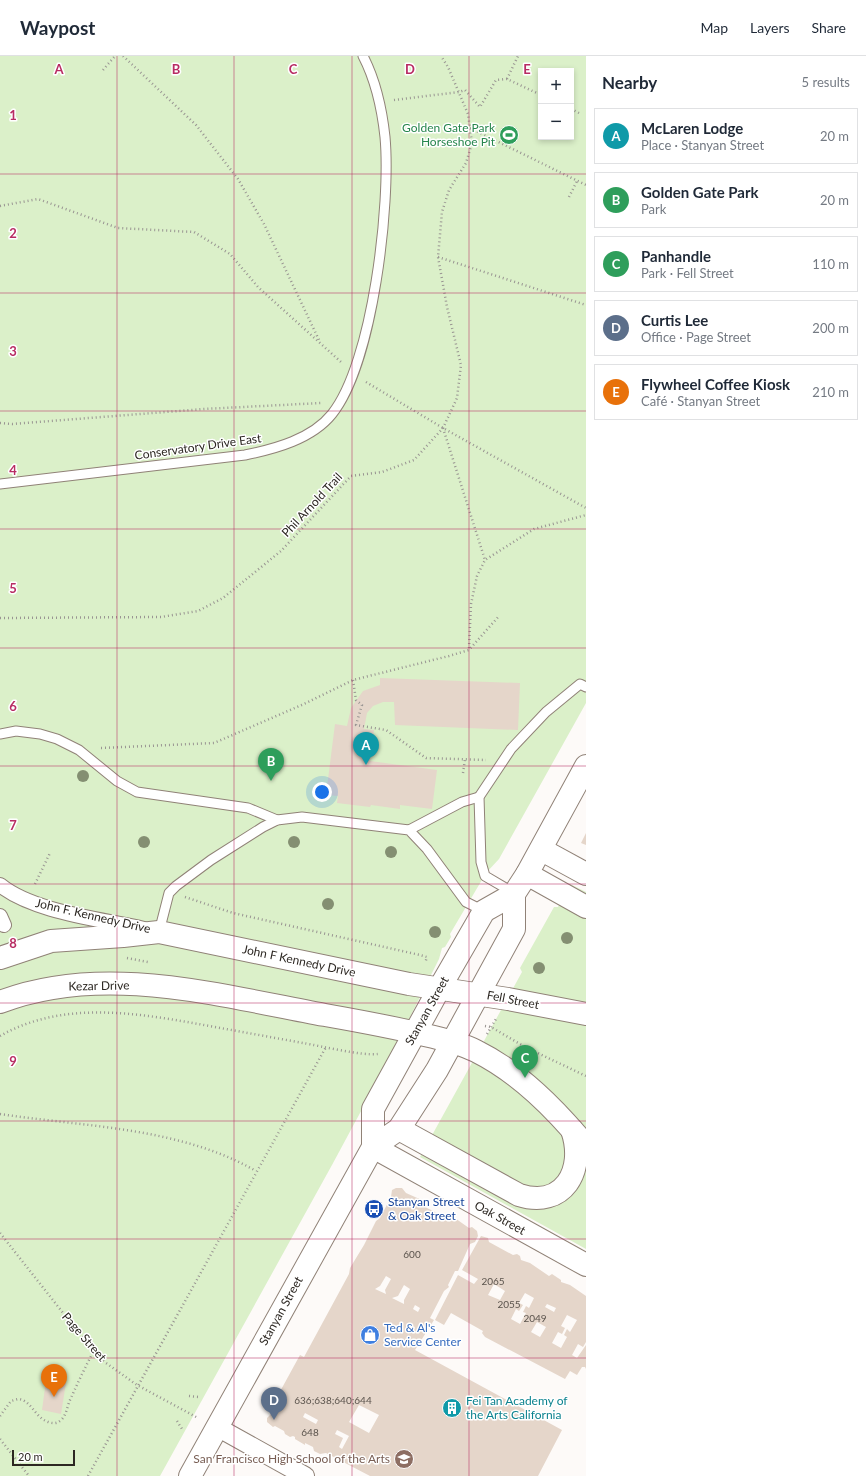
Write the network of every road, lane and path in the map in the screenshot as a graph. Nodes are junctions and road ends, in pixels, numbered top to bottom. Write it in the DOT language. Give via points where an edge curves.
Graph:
graph roads {
  1 [pos="115,56"];
  2 [pos="123,56"];
  3 [pos="363,56"];
  4 [pos="441,56"];
  5 [pos="518,56"];
  6 [pos="103,70"];
  7 [pos="507,79"];
  8 [pos="459,92"];
  9 [pos="538,94"];
  10 [pos="379,102"];
  11 [pos="574,110"];
  12 [pos="579,113"];
  13 [pos="469,128"];
  14 [pos="577,181"];
  15 [pos="586,186"];
  16 [pos="569,197"];
  17 [pos="0,206"];
  18 [pos="438,258"];
  19 [pos="586,305"];
  20 [pos="320,342"];
  21 [pos="342,364"];
  22 [pos="362,379"];
  23 [pos="340,402"];
  24 [pos="0,423"];
  25 [pos="442,428"];
  26 [pos="0,484"];
  27 [pos="586,508"];
  28 [pos="586,515"];
  29 [pos="485,560"];
  30 [pos="499,616"];
  31 [pos="0,618"];
  32 [pos="469,650"];
  33 [pos="352,680"];
  34 [pos="586,687"];
  35 [pos="0,734"];
  36 [pos="79,750"];
  37 [pos="465,759"];
  38 [pos="586,766"];
  39 [pos="499,768"];
  40 [pos="463,773"];
  41 [pos="479,797"];
  42 [pos="278,820"];
  43 [pos="409,830"];
  44 [pos="542,850"];
  45 [pos="50,853"];
  46 [pos="527,874"];
  47 [pos="586,874"];
  48 [pos="0,884"];
  49 [pos="34,887"];
  50 [pos="514,894"];
  51 [pos="180,895"];
  52 [pos="586,907"];
  53 [pos="484,911"];
  54 [pos="159,932"];
  55 [pos="0,958"];
  56 [pos="425,963"];
  57 [pos="439,989"];
  58 [pos="479,994"];
  59 [pos="0,1002"];
  60 [pos="586,1014"];
  61 [pos="496,1019"];
  62 [pos="491,1027"];
  63 [pos="416,1033"];
  64 [pos="486,1034"];
  65 [pos="0,1036"];
  66 [pos="452,1042"];
  67 [pos="326,1047"];
  68 [pos="382,1053"];
  69 [pos="586,1076"];
  70 [pos="0,1114"];
  71 [pos="570,1127"];
  72 [pos="400,1129"];
  73 [pos="586,1146"];
  74 [pos="373,1147"];
  75 [pos="256,1171"];
  76 [pos="0,1233"];
  77 [pos="586,1265"];
  78 [pos="94,1350"];
  79 [pos="137,1385"];
  80 [pos="189,1396"];
  81 [pos="199,1397"];
  82 [pos="192,1414"];
  83 [pos="0,1416"];
  84 [pos="177,1421"];
  85 [pos="217,1427"];
  86 [pos="182,1429"];
  87 [pos="0,1439"];
  88 [pos="29,1476"];
  89 [pos="88,1476"];
  90 [pos="190,1476"];
  91 [pos="305,1476"];
  1 -- 6 [label="path"];
  2 -- 20 [label="path" via="196,126 238,179 264,224"];
  3 -- 10 [label="lane, Conservatory Drive East"];
  4 -- 8 [label="path, Phil Arnold Trail"];
  5 -- 7 [label="path"];
  7 -- 8 [label="path" via="496,80 480,106 465,90"];
  7 -- 9 [label="path"];
  8 -- 10 [label="path"];
  8 -- 13 [label="path, Phil Arnold Trail" via="468,114"];
  10 -- 23 [label="lane, Conservatory Drive East" via="386,163 380,251 366,330 353,373"];
  11 -- 12 [label="path"];
  13 -- 14 [label="path"];
  13 -- 18 [label="path, Phil Arnold Trail" via="472,143 466,163 449,190 442,212"];
  14 -- 15 [label="path"];
  14 -- 16 [label="path"];
  17 -- 20 [label="path" via="38,199 118,228 194,232 230,254 258,287"];
  18 -- 19 [label="path"];
  18 -- 25 [label="path, Phil Arnold Trail" via="461,365 457,398"];
  20 -- 21 [label="path"];
  22 -- 25 [label="path"];
  23 -- 24 [label="path"];
  23 -- 26 [label="lane, Conservatory Drive East" via="321,425 304,436 266,451"];
  25 -- 27 [label="path"];
  25 -- 29 [label="path"];
  25 -- 31 [label="path, Phil Arnold Trail" via="414,460 382,472 351,476 281,551 223,598 198,611 161,617"];
  28 -- 29 [label="path" via="534,529"];
  29 -- 32 [label="path" via="477,576 470,604"];
  30 -- 32 [label="path"];
  32 -- 33 [label="path"];
  33 -- 36 [label="path" via="214,743"];
  33 -- 37 [label="path" via="356,700 362,705 356,726 386,730 426,758"];
  34 -- 39 [label="lane" via="580,684 546,712 511,749"];
  35 -- 36 [label="lane" via="16,731 40,734 58,739"];
  36 -- 42 [label="lane" via="117,781 138,792 248,808"];
  37 -- 39 [label="path" via="488,760"];
  37 -- 40 [label="path"];
  38 -- 44 [label="main road"];
  39 -- 41 [label="lane"];
  41 -- 43 [label="lane" via="462,802"];
  41 -- 50 [label="lane" via="481,862 485,876"];
  42 -- 43 [label="lane" via="302,817"];
  42 -- 54 [label="lane" via="211,860 172,889"];
  43 -- 53 [label="lane" via="427,848 466,902"];
  44 -- 46 [label="main road"];
  44 -- 47 [label="main road"];
  45 -- 49 [label="path"];
  46 -- 50 [label="main road"];
  46 -- 52 [label="main road"];
  48 -- 54 [label="street, John F. Kennedy Drive" via="40,906"];
  50 -- 53 [label="main road"];
  50 -- 58 [label="main road, Stanyan Street" via="514,929"];
  51 -- 56 [label="path" via="233,913 420,955 427,957"];
  53 -- 57 [label="main road, Stanyan Street"];
  54 -- 55 [label="main road" via="51,941"];
  54 -- 57 [label="main road, John F Kennedy Drive"];
  57 -- 58 [label="main road, Fell Street"];
  57 -- 63 [label="main road, Stanyan Street"];
  58 -- 60 [label="main road, Fell Street"];
  58 -- 66 [label="main road, Stanyan Street"];
  59 -- 63 [label="main road, Kezar Drive" via="48,988 90,984 137,985 201,992"];
  61 -- 62 [label="path"];
  62 -- 64 [label="path"];
  62 -- 69 [label="path" via="525,1047"];
  63 -- 66 [label="main road"];
  63 -- 74 [label="main road, Stanyan Street" via="372,1110"];
  65 -- 67 [label="path" via="26,1023 46,1017 79,1013 113,1013 155,1016"];
  66 -- 71 [label="main road" via="477,1051 513,1074"];
  66 -- 72 [label="main road, Stanyan Street"];
  67 -- 68 [label="path"];
  67 -- 75 [label="path"];
  70 -- 75 [label="path" via="170,1138 218,1152"];
  71 -- 72 [label="main road" via="578,1150 578,1162 573,1177 565,1188 543,1199 519,1195"];
  71 -- 73 [label="main road"];
  72 -- 74 [label="main road, Stanyan Street"];
  74 -- 77 [label="main road, Oak Street"];
  74 -- 85 [label="main road, Stanyan Street"];
  75 -- 79 [label="path"];
  76 -- 78 [label="path, Page Street"];
  78 -- 79 [label="path, Page Street" via="106,1363"];
  78 -- 83 [label="path" via="61,1421 55,1424 46,1422 26,1402 18,1399 11,1401"];
  79 -- 82 [label="path, Page Street"];
  79 -- 89 [label="path"];
  80 -- 81 [label="path"];
  84 -- 86 [label="path"];
  85 -- 90 [label="main road, Stanyan Street"];
  85 -- 91 [label="street"];
  87 -- 88 [label="path"];
}
